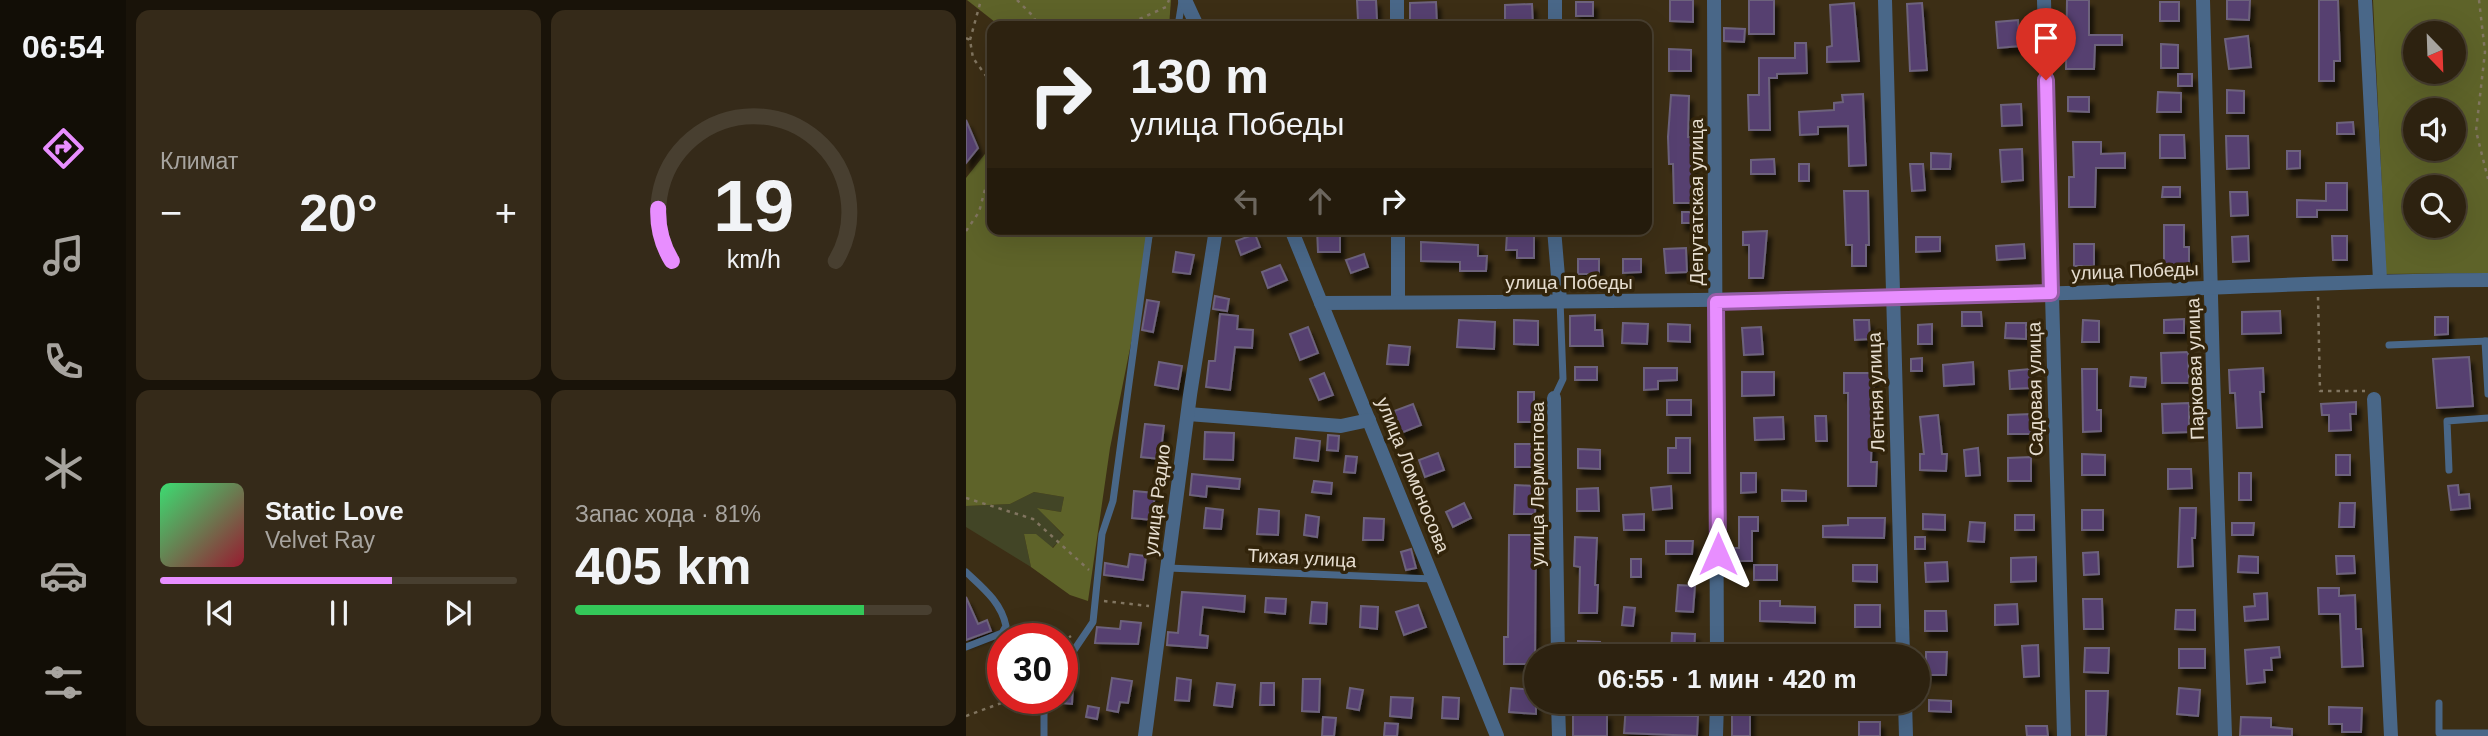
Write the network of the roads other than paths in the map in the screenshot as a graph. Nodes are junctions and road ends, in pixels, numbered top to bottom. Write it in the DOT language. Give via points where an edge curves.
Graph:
graph roads {
  1 [pos="1183,0"];
  2 [pos="1397,0"];
  3 [pos="1555,0"];
  4 [pos="1714,0"];
  5 [pos="1885,0"];
  6 [pos="2044,0"];
  7 [pos="2203,0"];
  8 [pos="2365,0"];
  9 [pos="1179,21"];
  10 [pos="1194,21"];
  11 [pos="1397,21"];
  12 [pos="1555,21"];
  13 [pos="1149,235"];
  14 [pos="1215,235"];
  15 [pos="1293,235"];
  16 [pos="1398,235"];
  17 [pos="1555,235"];
  18 [pos="2380,280"];
  19 [pos="2488,280"];
  20 [pos="2211,287"];
  21 [pos="2051,293"];
  22 [pos="1892,297"];
  23 [pos="1560,300"];
  24 [pos="1398,302"];
  25 [pos="1716,302"];
  26 [pos="1321,303"];
  27 [pos="2486,341"];
  28 [pos="2389,345"];
  29 [pos="2488,394"];
  30 [pos="1554,397"];
  31 [pos="2374,400"];
  32 [pos="1188,414"];
  33 [pos="2488,418"];
  34 [pos="1369,420"];
  35 [pos="2449,470"];
  36 [pos="1168,568"];
  37 [pos="966,572"];
  38 [pos="1434,579"];
  39 [pos="1078,644"];
  40 [pos="1558,644"];
  41 [pos="1717,644"];
  42 [pos="1903,644"];
  43 [pos="966,648"];
  44 [pos="2439,703"];
  45 [pos="1044,714"];
  46 [pos="1558,714"];
  47 [pos="1717,714"];
  48 [pos="1905,714"];
  49 [pos="2488,733"];
  50 [pos="1044,736"];
  51 [pos="1145,736"];
  52 [pos="1497,736"];
  53 [pos="1559,736"];
  54 [pos="1716,736"];
  55 [pos="1906,736"];
  56 [pos="2064,736"];
  57 [pos="2225,736"];
  58 [pos="2391,736"];
  1 -- 9 [label="lane"];
  1 -- 10 [label="street"];
  2 -- 11 [label="street"];
  3 -- 12 [label="street"];
  4 -- 25 [label="street, Депутатская улица"];
  5 -- 22 [label="street, Летняя улица"];
  6 -- 21 [label="street, Садовая улица"];
  7 -- 20 [label="street, Парковая улица"];
  8 -- 18 [label="street"];
  13 -- 39 [label="lane" via="1113,501 1102,534 1097,600 1093,622"];
  14 -- 32 [label="street, улица Радио"];
  15 -- 26 [label="street, улица Ломоносова"];
  16 -- 24 [label="street"];
  17 -- 23 [label="street, улица Лермонтова"];
  18 -- 19 [label="street, улица Победы"];
  18 -- 20 [label="street, улица Победы"];
  20 -- 21 [label="street, улица Победы"];
  20 -- 57 [label="street, Парковая улица"];
  21 -- 22 [label="street, улица Победы"];
  21 -- 56 [label="street, Садовая улица"];
  22 -- 25 [label="street, улица Победы"];
  22 -- 42 [label="street, Летняя улица"];
  23 -- 24 [label="street, улица Победы"];
  23 -- 25 [label="street, улица Победы"];
  23 -- 30 [label="lane, улица Лермонтова" via="1563,379"];
  24 -- 26 [label="street, улица Победы"];
  25 -- 41 [label="street, Депутатская улица"];
  26 -- 34 [label="street, улица Ломоносова"];
  27 -- 28 [label="lane"];
  27 -- 29 [label="lane"];
  30 -- 40 [label="street, улица Лермонтова"];
  31 -- 58 [label="street"];
  32 -- 34 [label="street" via="1341,426"];
  32 -- 36 [label="street, улица Радио"];
  33 -- 35 [label="lane" via="2447,421"];
  34 -- 38 [label="street, улица Ломоносова"];
  36 -- 38 [label="lane, Тихая улица"];
  36 -- 51 [label="street, улица Радио"];
  37 -- 43 [label="lane" via="992,596 1006,626 1002,633"];
  38 -- 52 [label="street, улица Ломоносова"];
  44 -- 49 [label="lane" via="2439,733"];
  45 -- 50 [label="lane"];
  46 -- 53 [label="street"];
  47 -- 54 [label="street"];
  48 -- 55 [label="street"];
}
